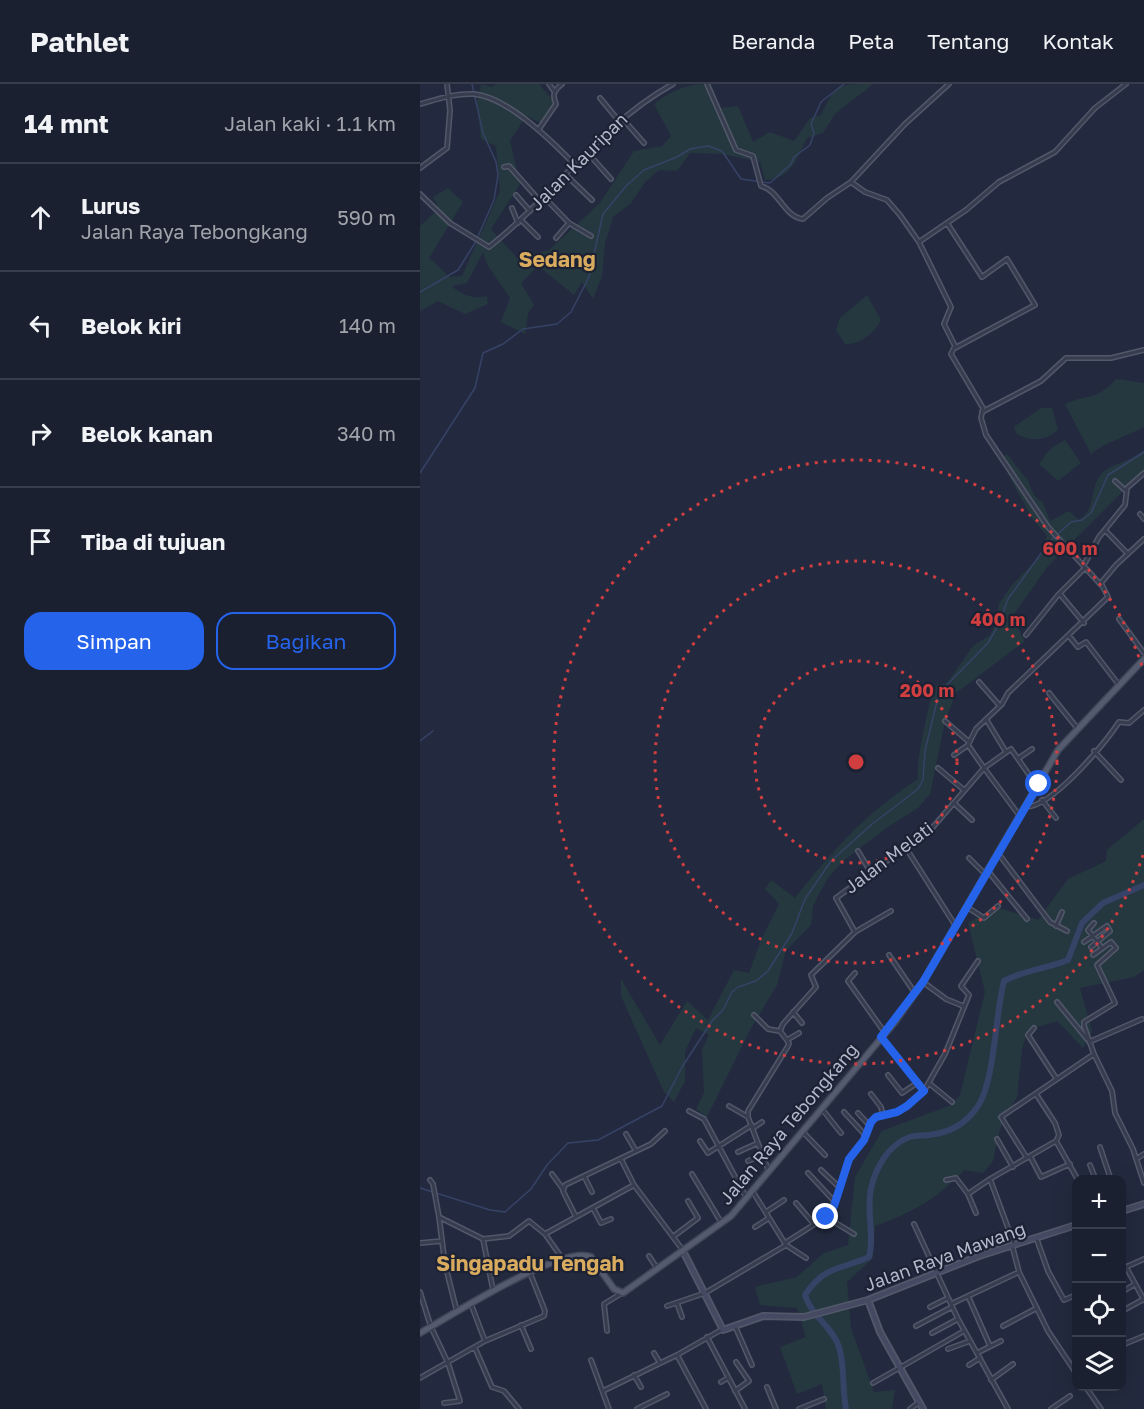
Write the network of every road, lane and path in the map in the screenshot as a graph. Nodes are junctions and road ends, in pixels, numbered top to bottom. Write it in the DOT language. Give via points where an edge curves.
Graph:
graph roads {
  1 [pos="447,84"];
  2 [pos="549,84"];
  3 [pos="562,84"];
  4 [pos="673,84"];
  5 [pos="707,84"];
  6 [pos="949,84"];
  7 [pos="1126,84"];
  8 [pos="554,91"];
  9 [pos="448,95"];
  10 [pos="600,98"];
  11 [pos="420,104"];
  12 [pos="622,118"];
  13 [pos="619,121"];
  14 [pos="539,129"];
  15 [pos="644,143"];
  16 [pos="587,152"];
  17 [pos="575,165"];
  18 [pos="504,167"];
  19 [pos="420,168"];
  20 [pos="566,175"];
  21 [pos="611,179"];
  22 [pos="851,182"];
  23 [pos="420,194"];
  24 [pos="516,195"];
  25 [pos="544,197"];
  26 [pos="592,200"];
  27 [pos="540,201"];
  28 [pos="512,208"];
  29 [pos="530,211"];
  30 [pos="520,221"];
  31 [pos="569,223"];
  32 [pos="947,223"];
  33 [pos="591,236"];
  34 [pos="538,237"];
  35 [pos="556,238"];
  36 [pos="919,242"];
  37 [pos="955,348"];
  38 [pos="1144,350"];
  39 [pos="982,412"];
  40 [pos="1144,473"];
  41 [pos="1115,481"];
  42 [pos="1126,491"];
  43 [pos="1140,514"];
  44 [pos="1144,519"];
  45 [pos="1105,530"];
  46 [pos="1144,539"];
  47 [pos="1128,554"];
  48 [pos="1084,567"];
  49 [pos="1101,585"];
  50 [pos="1060,593"];
  51 [pos="1119,619"];
  52 [pos="1084,623"];
  53 [pos="1026,635"];
  54 [pos="1069,636"];
  55 [pos="1144,653"];
  56 [pos="1144,659"];
  57 [pos="979,682"];
  58 [pos="1119,685"];
  59 [pos="1049,693"];
  60 [pos="1000,706"];
  61 [pos="1144,710"];
  62 [pos="986,719"];
  63 [pos="945,721"];
  64 [pos="1078,729"];
  65 [pos="968,743"];
  66 [pos="1032,749"];
  67 [pos="1094,751"];
  68 [pos="1006,752"];
  69 [pos="954,755"];
  70 [pos="1019,758"];
  71 [pos="938,768"];
  72 [pos="984,768"];
  73 [pos="1030,776"];
  74 [pos="1121,780"];
  75 [pos="964,790"];
  76 [pos="1042,800"];
  77 [pos="955,804"];
  78 [pos="1025,807"];
  79 [pos="1020,816"];
  80 [pos="1056,818"];
  81 [pos="972,820"];
  82 [pos="906,848"];
  83 [pos="858,850"];
  84 [pos="998,853"];
  85 [pos="969,858"];
  86 [pos="870,871"];
  87 [pos="987,873"];
  88 [pos="998,906"];
  89 [pos="967,907"];
  90 [pos="891,911"];
  91 [pos="1062,912"];
  92 [pos="1028,919"];
  93 [pos="1094,923"];
  94 [pos="956,926"];
  95 [pos="1056,926"];
  96 [pos="1067,931"];
  97 [pos="855,932"];
  98 [pos="1093,935"];
  99 [pos="1084,942"];
  100 [pos="1098,942"];
  101 [pos="1091,947"];
  102 [pos="1102,948"];
  103 [pos="889,955"];
  104 [pos="1093,955"];
  105 [pos="978,961"];
  106 [pos="855,973"];
  107 [pos="923,982"];
  108 [pos="915,994"];
  109 [pos="1057,1002"];
  110 [pos="963,1006"];
  111 [pos="793,1012"];
  112 [pos="754,1015"];
  113 [pos="1142,1019"];
  114 [pos="802,1023"];
  115 [pos="1034,1028"];
  116 [pos="780,1031"];
  117 [pos="799,1033"];
  118 [pos="883,1035"];
  119 [pos="787,1040"];
  120 [pos="1089,1041"];
  121 [pos="1094,1054"];
  122 [pos="888,1075"];
  123 [pos="1056,1078"];
  124 [pos="917,1083"];
  125 [pos="930,1084"];
  126 [pos="924,1091"];
  127 [pos="871,1094"];
  128 [pos="1036,1094"];
  129 [pos="952,1102"];
  130 [pos="729,1106"];
  131 [pos="822,1109"];
  132 [pos="689,1111"];
  133 [pos="844,1112"];
  134 [pos="858,1113"];
  135 [pos="748,1115"];
  136 [pos="883,1115"];
  137 [pos="762,1122"];
  138 [pos="869,1125"];
  139 [pos="752,1127"];
  140 [pos="665,1131"];
  141 [pos="803,1132"];
  142 [pos="841,1133"];
  143 [pos="626,1134"];
  144 [pos="866,1136"];
  145 [pos="997,1139"];
  146 [pos="700,1141"];
  147 [pos="1056,1141"];
  148 [pos="758,1143"];
  149 [pos="719,1147"];
  150 [pos="1100,1147"];
  151 [pos="636,1151"];
  152 [pos="738,1152"];
  153 [pos="1144,1154"];
  154 [pos="762,1155"];
  155 [pos="825,1155"];
  156 [pos="1029,1157"];
  157 [pos="621,1159"];
  158 [pos="1136,1159"];
  159 [pos="748,1161"];
  160 [pos="1070,1164"];
  161 [pos="1090,1165"];
  162 [pos="1013,1167"];
  163 [pos="821,1170"];
  164 [pos="769,1173"];
  165 [pos="808,1173"];
  166 [pos="552,1174"];
  167 [pos="692,1174"];
  168 [pos="1076,1175"];
  169 [pos="1094,1175"];
  170 [pos="1110,1175"];
  171 [pos="584,1176"];
  172 [pos="990,1179"];
  173 [pos="430,1180"];
  174 [pos="946,1180"];
  175 [pos="1144,1183"];
  176 [pos="633,1185"];
  177 [pos="839,1187"];
  178 [pos="563,1189"];
  179 [pos="592,1192"];
  180 [pos="753,1192"];
  181 [pos="968,1194"];
  182 [pos="747,1199"];
  183 [pos="784,1200"];
  184 [pos="688,1201"];
  185 [pos="835,1202"];
  186 [pos="796,1203"];
  187 [pos="1144,1204"];
  188 [pos="593,1208"];
  189 [pos="1126,1210"];
  190 [pos="765,1212"];
  191 [pos="976,1213"];
  192 [pos="439,1217"];
  193 [pos="576,1217"];
  194 [pos="826,1217"];
  195 [pos="769,1218"];
  196 [pos="611,1219"];
  197 [pos="722,1224"];
  198 [pos="814,1224"];
  199 [pos="914,1224"];
  200 [pos="1072,1226"];
  201 [pos="754,1227"];
  202 [pos="545,1234"];
  203 [pos="854,1234"];
  204 [pos="674,1236"];
  205 [pos="1036,1237"];
  206 [pos="483,1239"];
  207 [pos="442,1241"];
  208 [pos="420,1244"];
  209 [pos="785,1244"];
  210 [pos="1013,1245"];
  211 [pos="683,1251"];
  212 [pos="649,1256"];
  213 [pos="562,1258"];
  214 [pos="806,1258"];
  215 [pos="1144,1259"];
  216 [pos="1126,1267"];
  217 [pos="658,1269"];
  218 [pos="529,1272"];
  219 [pos="1019,1272"];
  220 [pos="938,1273"];
  221 [pos="1135,1284"];
  222 [pos="1126,1290"];
  223 [pos="420,1292"];
  224 [pos="493,1292"];
  225 [pos="622,1293"];
  226 [pos="705,1293"];
  227 [pos="968,1296"];
  228 [pos="1072,1297"];
  229 [pos="948,1298"];
  230 [pos="868,1300"];
  231 [pos="1144,1300"];
  232 [pos="471,1304"];
  233 [pos="677,1304"];
  234 [pos="951,1305"];
  235 [pos="667,1306"];
  236 [pos="930,1307"];
  237 [pos="1036,1308"];
  238 [pos="1126,1309"];
  239 [pos="457,1312"];
  240 [pos="682,1317"];
  241 [pos="958,1319"];
  242 [pos="521,1325"];
  243 [pos="735,1326"];
  244 [pos="916,1326"];
  245 [pos="1003,1326"];
  246 [pos="431,1327"];
  247 [pos="721,1330"];
  248 [pos="607,1331"];
  249 [pos="964,1331"];
  250 [pos="420,1332"];
  251 [pos="932,1333"];
  252 [pos="1144,1335"];
  253 [pos="707,1337"];
  254 [pos="485,1341"];
  255 [pos="970,1341"];
  256 [pos="1001,1341"];
  257 [pos="1126,1343"];
  258 [pos="990,1346"];
  259 [pos="476,1348"];
  260 [pos="531,1349"];
  261 [pos="948,1349"];
  262 [pos="654,1353"];
  263 [pos="977,1353"];
  264 [pos="677,1355"];
  265 [pos="980,1358"];
  266 [pos="591,1360"];
  267 [pos="736,1362"];
  268 [pos="448,1363"];
  269 [pos="660,1363"];
  270 [pos="752,1365"];
  271 [pos="969,1365"];
  272 [pos="1013,1365"];
  273 [pos="1072,1366"];
  274 [pos="898,1367"];
  275 [pos="634,1375"];
  276 [pos="420,1378"];
  277 [pos="728,1378"];
  278 [pos="992,1380"];
  279 [pos="721,1382"];
  280 [pos="873,1383"];
  281 [pos="641,1387"];
  282 [pos="767,1387"];
  283 [pos="603,1391"];
  284 [pos="735,1391"];
  285 [pos="1088,1391"];
  286 [pos="706,1392"];
  287 [pos="667,1394"];
  288 [pos="700,1396"];
  289 [pos="1070,1396"];
  290 [pos="824,1399"];
  291 [pos="918,1402"];
  292 [pos="444,1403"];
  293 [pos="705,1407"];
  294 [pos="607,1408"];
  295 [pos="1007,1408"];
  296 [pos="519,1409"];
  297 [pos="637,1409"];
  298 [pos="698,1409"];
  299 [pos="745,1409"];
  300 [pos="777,1409"];
  301 [pos="799,1409"];
  302 [pos="910,1409"];
  303 [pos="923,1409"];
  304 [pos="1002,1409"];
  305 [pos="1051,1409"];
  306 [pos="1101,1409"];
  1 -- 9 [label="street"];
  2 -- 8 [label="street"];
  3 -- 8 [label="street"];
  4 -- 12 [label="street, Jalan Kauripan" via="645,99"];
  5 -- 22 [label="street" via="736,150 753,156 760,186 769,188 795,217 803,219"];
  6 -- 22 [label="street"];
  7 -- 32 [label="street" via="1095,108 1054,152 999,182"];
  8 -- 14 [label="street" via="556,104"];
  9 -- 11 [label="street"];
  9 -- 14 [label="street" via="476,94 502,105"];
  9 -- 19 [label="street" via="447,148"];
  10 -- 13 [label="street"];
  12 -- 13 [label="street, Jalan Kauripan"];
  12 -- 15 [label="street"];
  13 -- 16 [label="street, Jalan Kauripan"];
  14 -- 17 [label="street"];
  16 -- 17 [label="street, Jalan Kauripan"];
  16 -- 21 [label="street"];
  17 -- 20 [label="street, Jalan Kauripan"];
  18 -- 27 [label="street" via="509,166"];
  20 -- 25 [label="street, Jalan Kauripan"];
  20 -- 26 [label="street"];
  22 -- 36 [label="street" via="887,200"];
  23 -- 30 [label="street, Jalan Kauripan" via="450,223 489,247"];
  24 -- 29 [label="street"];
  25 -- 27 [label="street, Jalan Kauripan"];
  25 -- 31 [label="street"];
  27 -- 29 [label="street, Jalan Kauripan"];
  28 -- 30 [label="street"];
  29 -- 30 [label="street, Jalan Kauripan"];
  30 -- 34 [label="street"];
  31 -- 33 [label="street"];
  31 -- 35 [label="street"];
  32 -- 36 [label="street"];
  32 -- 37 [label="street" via="982,277 1007,259 1035,305"];
  36 -- 37 [label="street" via="951,307 944,324"];
  37 -- 39 [label="street" via="951,354"];
  38 -- 39 [label="street" via="1111,358 1066,358 1041,381"];
  39 -- 48 [label="street" via="986,435 999,457 1048,526"];
  40 -- 42 [label="street"];
  41 -- 42 [label="street"];
  42 -- 45 [label="street" via="1125,505"];
  43 -- 44 [label="street"];
  45 -- 47 [label="street"];
  45 -- 48 [label="street"];
  46 -- 47 [label="street"];
  47 -- 49 [label="street"];
  48 -- 49 [label="street"];
  48 -- 50 [label="street"];
  49 -- 52 [label="street" via="1109,596"];
  50 -- 52 [label="street"];
  50 -- 53 [label="street"];
  51 -- 55 [label="street"];
  52 -- 54 [label="street"];
  54 -- 58 [label="street" via="1078,647 1086,642"];
  54 -- 60 [label="street" via="1020,680"];
  56 -- 58 [label="main road, Jalan Raya Tebongkang"];
  57 -- 60 [label="street"];
  58 -- 64 [label="main road, Jalan Raya Tebongkang"];
  59 -- 64 [label="street"];
  60 -- 62 [label="street"];
  61 -- 67 [label="street" via="1128,724 1119,722"];
  62 -- 65 [label="street"];
  62 -- 68 [label="street"];
  63 -- 65 [label="street"];
  64 -- 78 [label="main road, Jalan Raya Tebongkang" via="1058,750"];
  65 -- 69 [label="street"];
  65 -- 72 [label="street"];
  66 -- 70 [label="street"];
  67 -- 74 [label="street"];
  67 -- 76 [label="street" via="1080,773"];
  68 -- 70 [label="street" via="1012,749"];
  68 -- 72 [label="street, Jalan Melati"];
  70 -- 73 [label="street"];
  71 -- 75 [label="street"];
  72 -- 75 [label="street, Jalan Melati"];
  72 -- 79 [label="street"];
  75 -- 77 [label="street, Jalan Melati"];
  76 -- 78 [label="street"];
  76 -- 80 [label="street"];
  77 -- 81 [label="street"];
  77 -- 82 [label="street, Jalan Melati"];
  78 -- 79 [label="main road, Jalan Raya Tebongkang"];
  79 -- 84 [label="main road, Jalan Raya Tebongkang"];
  82 -- 86 [label="street, Jalan Melati"];
  82 -- 94 [label="street"];
  83 -- 86 [label="street"];
  84 -- 87 [label="main road, Jalan Raya Tebongkang"];
  84 -- 95 [label="street"];
  85 -- 87 [label="street"];
  86 -- 97 [label="street, Jalan Melati" via="836,899"];
  87 -- 89 [label="main road, Jalan Raya Tebongkang"];
  87 -- 92 [label="street"];
  88 -- 89 [label="street" via="984,918"];
  89 -- 94 [label="main road, Jalan Raya Tebongkang"];
  90 -- 97 [label="street"];
  91 -- 95 [label="street"];
  93 -- 98 [label="street" via="1088,930"];
  94 -- 107 [label="main road, Jalan Raya Tebongkang"];
  95 -- 96 [label="street"];
  97 -- 111 [label="street" via="812,975 816,988"];
  98 -- 99 [label="street"];
  98 -- 100 [label="street"];
  98 -- 100 [label="street" via="1106,925 1110,929"];
  100 -- 101 [label="street"];
  100 -- 102 [label="street"];
  102 -- 104 [label="street"];
  102 -- 120 [label="street" via="1111,942 1116,948 1096,965 1115,1003 1084,1022"];
  103 -- 108 [label="street"];
  105 -- 110 [label="street" via="960,986 969,993"];
  106 -- 118 [label="street" via="848,981"];
  107 -- 108 [label="main road, Jalan Raya Tebongkang"];
  107 -- 110 [label="street"];
  108 -- 118 [label="main road, Jalan Raya Tebongkang"];
  109 -- 120 [label="street"];
  110 -- 125 [label="street"];
  111 -- 114 [label="street"];
  111 -- 116 [label="street"];
  112 -- 116 [label="street" via="768,1029"];
  113 -- 120 [label="street"];
  115 -- 123 [label="street" via="1028,1035"];
  116 -- 119 [label="street"];
  117 -- 119 [label="street"];
  118 -- 124 [label="street"];
  118 -- 131 [label="main road, Jalan Raya Tebongkang"];
  119 -- 135 [label="street" via="788,1047"];
  120 -- 121 [label="street"];
  121 -- 123 [label="street"];
  121 -- 158 [label="street"];
  122 -- 124 [label="street" via="902,1093"];
  123 -- 128 [label="street"];
  124 -- 126 [label="street"];
  125 -- 126 [label="street"];
  125 -- 129 [label="street"];
  126 -- 136 [label="street" via="897,1112"];
  127 -- 136 [label="street"];
  128 -- 147 [label="street" via="1059,1130"];
  128 -- 156 [label="street" via="1000,1118"];
  130 -- 135 [label="street"];
  131 -- 141 [label="main road, Jalan Raya Tebongkang"];
  131 -- 142 [label="street"];
  132 -- 149 [label="street" via="701,1116"];
  133 -- 144 [label="street"];
  134 -- 138 [label="street"];
  135 -- 139 [label="street"];
  136 -- 138 [label="street"];
  137 -- 139 [label="street"];
  138 -- 144 [label="street"];
  139 -- 148 [label="street"];
  139 -- 149 [label="street"];
  140 -- 151 [label="street"];
  141 -- 155 [label="street"];
  141 -- 164 [label="main road, Jalan Raya Tebongkang"];
  143 -- 151 [label="street"];
  144 -- 177 [label="street" via="849,1159"];
  145 -- 162 [label="street"];
  146 -- 149 [label="street" via="708,1153"];
  147 -- 156 [label="street"];
  147 -- 160 [label="street"];
  148 -- 152 [label="street"];
  148 -- 154 [label="street"];
  149 -- 182 [label="street"];
  150 -- 170 [label="street"];
  151 -- 157 [label="street"];
  153 -- 158 [label="street"];
  154 -- 159 [label="street"];
  154 -- 164 [label="street"];
  156 -- 160 [label="street" via="1041,1177"];
  156 -- 162 [label="street"];
  157 -- 171 [label="street"];
  157 -- 176 [label="street"];
  158 -- 175 [label="street"];
  160 -- 168 [label="street"];
  161 -- 169 [label="street"];
  162 -- 172 [label="street"];
  163 -- 177 [label="street"];
  164 -- 180 [label="main road, Jalan Raya Tebongkang"];
  165 -- 185 [label="street"];
  166 -- 178 [label="street"];
  167 -- 197 [label="street"];
  171 -- 178 [label="street"];
  171 -- 179 [label="street"];
  172 -- 181 [label="street"];
  172 -- 210 [label="street"];
  173 -- 192 [label="street"];
  174 -- 181 [label="street" via="956,1178"];
  176 -- 188 [label="street"];
  176 -- 204 [label="street"];
  177 -- 185 [label="street"];
  178 -- 193 [label="street"];
  180 -- 182 [label="main road, Jalan Raya Tebongkang"];
  180 -- 190 [label="street"];
  181 -- 191 [label="street"];
  182 -- 197 [label="main road, Jalan Raya Tebongkang"];
  183 -- 190 [label="street"];
  184 -- 204 [label="street" via="698,1218"];
  185 -- 194 [label="street"];
  186 -- 198 [label="street"];
  187 -- 189 [label="main road"];
  188 -- 193 [label="street"];
  188 -- 196 [label="street" via="601,1223"];
  190 -- 195 [label="street"];
  192 -- 206 [label="street"];
  192 -- 207 [label="street"];
  193 -- 202 [label="street"];
  194 -- 198 [label="street"];
  194 -- 203 [label="street"];
  195 -- 201 [label="street"];
  195 -- 209 [label="street"];
  197 -- 211 [label="main road, Jalan Raya Tebongkang"];
  198 -- 209 [label="street"];
  199 -- 220 [label="street"];
  200 -- 205 [label="main road, Jalan Raya Mawang"];
  202 -- 206 [label="street" via="528,1221 509,1236"];
  202 -- 213 [label="street"];
  204 -- 211 [label="street"];
  205 -- 210 [label="main road, Jalan Raya Mawang"];
  205 -- 228 [label="street" via="1064,1300"];
  206 -- 224 [label="street"];
  207 -- 208 [label="street"];
  207 -- 239 [label="street"];
  209 -- 214 [label="street"];
  209 -- 226 [label="street"];
  210 -- 219 [label="street"];
  210 -- 220 [label="main road, Jalan Raya Mawang"];
  211 -- 217 [label="main road, Jalan Raya Tebongkang"];
  211 -- 226 [label="main road"];
  212 -- 217 [label="street"];
  213 -- 218 [label="main road"];
  213 -- 225 [label="main road" via="589,1255 614,1289"];
  215 -- 216 [label="street"];
  216 -- 221 [label="street"];
  217 -- 225 [label="main road, Jalan Raya Tebongkang"];
  218 -- 224 [label="main road"];
  218 -- 242 [label="street" via="545,1314"];
  219 -- 227 [label="street"];
  219 -- 237 [label="street"];
  220 -- 229 [label="street"];
  220 -- 230 [label="main road, Jalan Raya Mawang"];
  221 -- 222 [label="street"];
  221 -- 231 [label="street"];
  223 -- 246 [label="street"];
  224 -- 232 [label="main road"];
  225 -- 248 [label="street" via="604,1304"];
  226 -- 233 [label="street"];
  226 -- 247 [label="main road"];
  227 -- 234 [label="street"];
  227 -- 258 [label="street"];
  229 -- 234 [label="street"];
  229 -- 236 [label="street"];
  230 -- 243 [label="main road, Jalan Raya Mawang" via="809,1316 767,1315"];
  230 -- 274 [label="main road"];
  231 -- 238 [label="street"];
  232 -- 239 [label="main road"];
  232 -- 254 [label="street"];
  233 -- 235 [label="street"];
  233 -- 240 [label="street"];
  234 -- 241 [label="street"];
  234 -- 244 [label="street"];
  237 -- 245 [label="street"];
  237 -- 273 [label="street"];
  239 -- 246 [label="main road"];
  241 -- 249 [label="street"];
  241 -- 251 [label="street"];
  242 -- 254 [label="street"];
  242 -- 260 [label="street"];
  243 -- 247 [label="main road, Jalan Raya Mawang"];
  243 -- 270 [label="street"];
  246 -- 250 [label="main road"];
  246 -- 268 [label="street"];
  247 -- 253 [label="street"];
  249 -- 255 [label="street"];
  249 -- 274 [label="street"];
  252 -- 257 [label="street"];
  253 -- 264 [label="street"];
  253 -- 277 [label="street"];
  254 -- 259 [label="street"];
  255 -- 261 [label="street"];
  255 -- 263 [label="street"];
  256 -- 258 [label="street"];
  258 -- 263 [label="street"];
  259 -- 268 [label="street"];
  259 -- 296 [label="street" via="492,1387 504,1391"];
  262 -- 269 [label="street"];
  263 -- 265 [label="street"];
  264 -- 269 [label="street"];
  264 -- 288 [label="street"];
  265 -- 271 [label="street"];
  265 -- 278 [label="street"];
  266 -- 283 [label="street"];
  267 -- 284 [label="street" via="749,1381"];
  268 -- 276 [label="street"];
  268 -- 292 [label="street" via="460,1402"];
  269 -- 275 [label="street"];
  272 -- 278 [label="street"];
  274 -- 280 [label="street"];
  274 -- 291 [label="main road"];
  275 -- 281 [label="street"];
  275 -- 283 [label="street"];
  277 -- 279 [label="street"];
  277 -- 284 [label="street"];
  278 -- 295 [label="street"];
  282 -- 300 [label="street"];
  283 -- 294 [label="street"];
  284 -- 299 [label="street"];
  285 -- 306 [label="street"];
  286 -- 288 [label="street"];
  287 -- 297 [label="street"];
  288 -- 293 [label="street"];
  289 -- 305 [label="street"];
  290 -- 301 [label="street"];
  291 -- 302 [label="street"];
  291 -- 303 [label="main road"];
  293 -- 298 [label="street"];
  295 -- 304 [label="street"];
}
